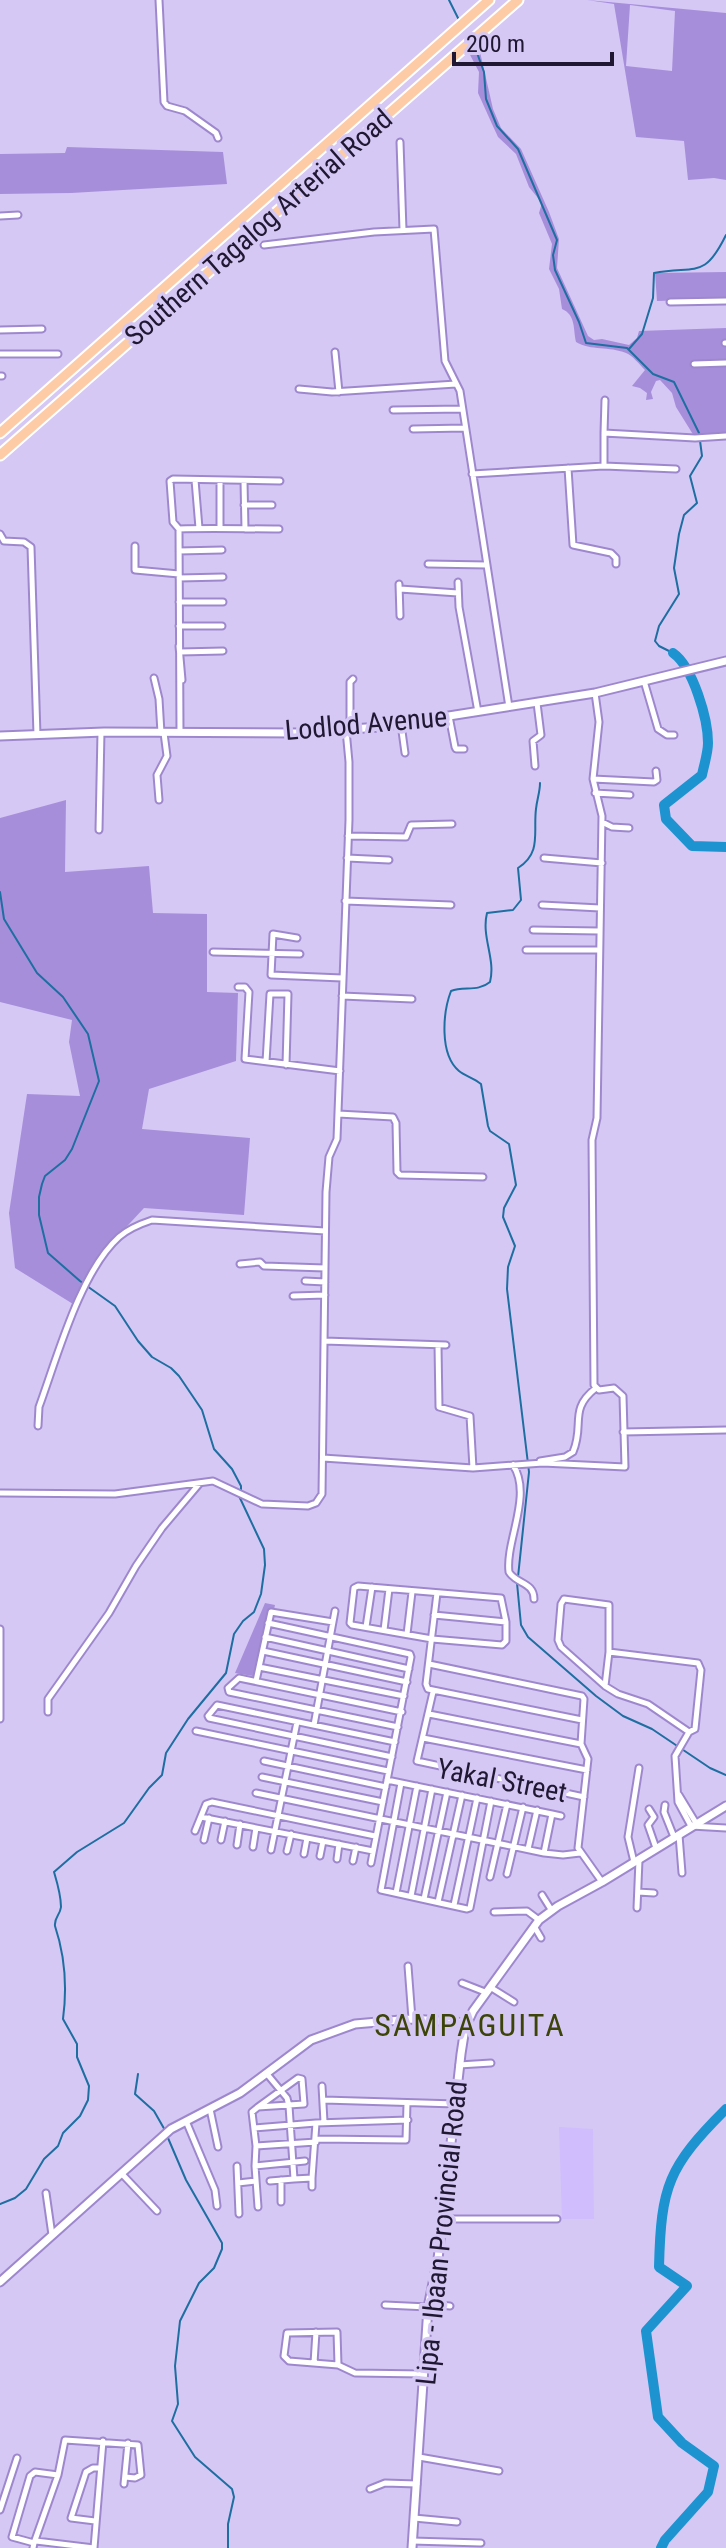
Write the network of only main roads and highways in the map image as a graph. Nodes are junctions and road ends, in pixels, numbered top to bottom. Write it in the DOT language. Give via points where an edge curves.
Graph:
graph roads {
  1 [pos="489,0"];
  2 [pos="518,0"];
  3 [pos="0,433"];
  4 [pos="0,455"];
  5 [pos="726,661"];
  6 [pos="0,736"];
  7 [pos="726,1806"];
  8 [pos="467,2023"];
  9 [pos="0,2282"];
  10 [pos="412,2544"];
  1 -- 3 [label="highway, Southern Tagalog Arterial Road"];
  2 -- 4 [label="highway, Southern Tagalog Arterial Road"];
  5 -- 6 [label="main road, Lodlod Avenue" via="595,693 348,730"];
  7 -- 8 [label="main road, Lipa - Ibaan Provincial Road" via="536,1923"];
  8 -- 9 [label="main road" via="412,2019 355,2024 311,2040 240,2093 166,2133"];
  8 -- 10 [label="main road, Lipa - Ibaan Provincial Road" via="429,2305"];
}
